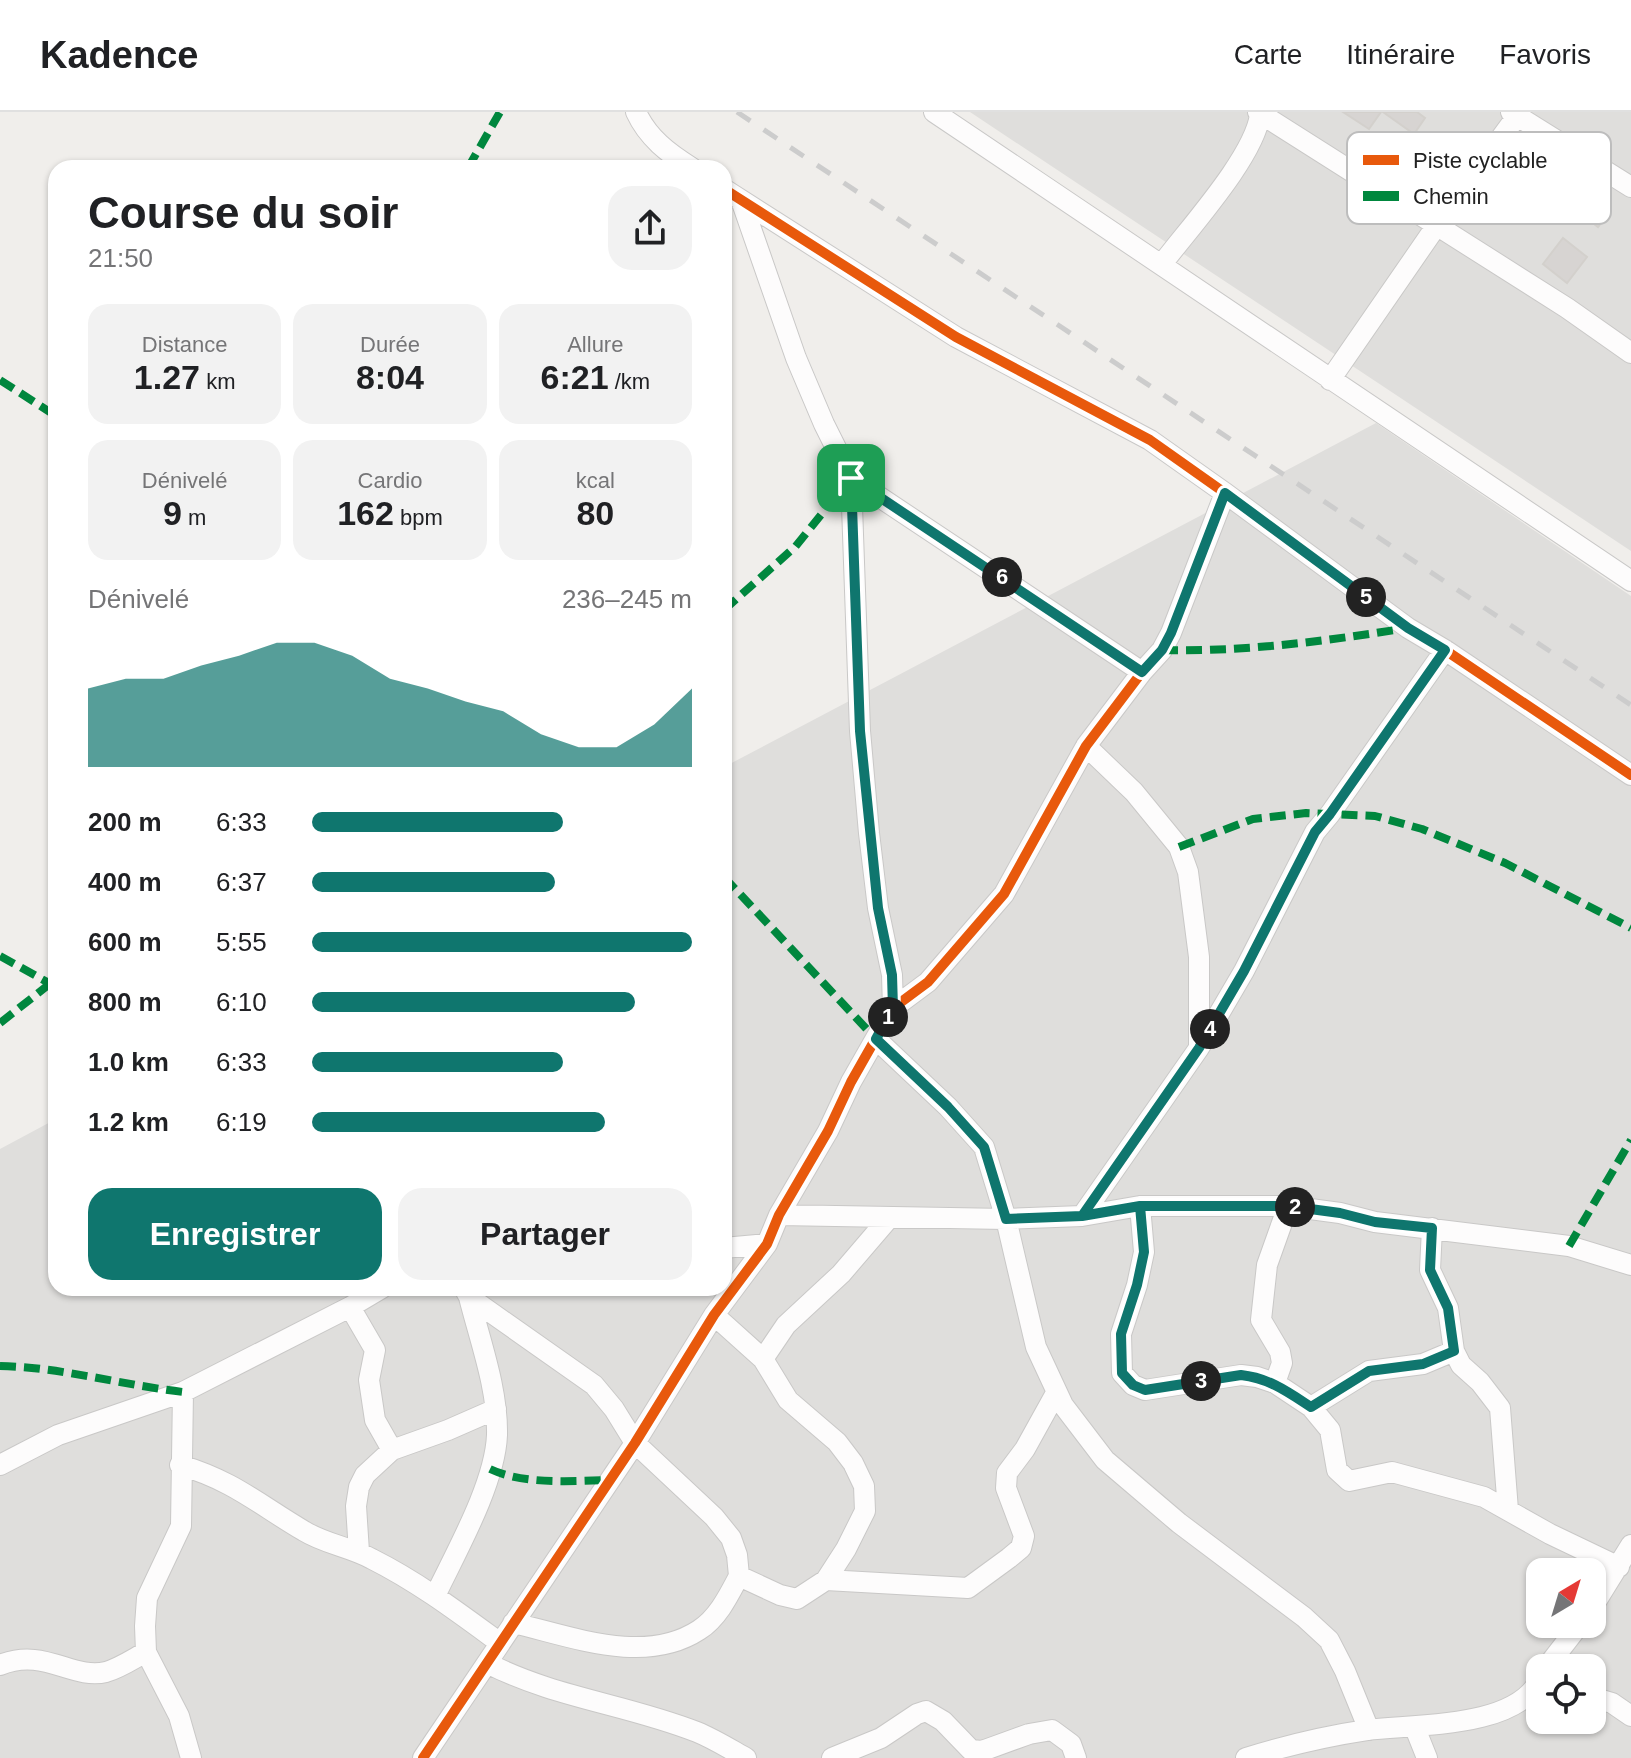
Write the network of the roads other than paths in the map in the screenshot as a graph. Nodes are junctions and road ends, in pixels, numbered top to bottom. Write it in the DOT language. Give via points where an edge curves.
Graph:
graph roads {
  1 [pos="636,112"];
  2 [pos="934,112"];
  3 [pos="1259,113"];
  4 [pos="1514,114"];
  5 [pos="1502,132"];
  6 [pos="1543,132"];
  7 [pos="680,160"];
  8 [pos="1347,168"];
  9 [pos="1611,174"];
  10 [pos="1630,186"];
  11 [pos="733,194"];
  12 [pos="1437,225"];
  13 [pos="1162,264"];
  14 [pos="1631,353"];
  15 [pos="1330,380"];
  16 [pos="851,478"];
  17 [pos="1225,493"];
  18 [pos="1631,581"];
  19 [pos="1445,650"];
  20 [pos="1142,672"];
  21 [pos="1086,746"];
  22 [pos="1631,775"];
  23 [pos="893,1008"];
  24 [pos="876,1039"];
  25 [pos="1199,1048"];
  26 [pos="1140,1206"];
  27 [pos="1288,1206"];
  28 [pos="779,1215"];
  29 [pos="1082,1216"];
  30 [pos="889,1218"];
  31 [pos="1006,1219"];
  32 [pos="1432,1228"];
  33 [pos="767,1244"];
  34 [pos="732,1247"];
  35 [pos="1631,1265"];
  36 [pos="732,1291"];
  37 [pos="369,1296"];
  38 [pos="467,1296"];
  39 [pos="472,1296"];
  40 [pos="728,1296"];
  41 [pos="350,1307"];
  42 [pos="714,1315"];
  43 [pos="1454,1351"];
  44 [pos="763,1359"];
  45 [pos="1275,1383"];
  46 [pos="183,1392"];
  47 [pos="1056,1393"];
  48 [pos="1311,1407"];
  49 [pos="496,1409"];
  50 [pos="635,1443"];
  51 [pos="392,1450"];
  52 [pos="0,1465"];
  53 [pos="180,1465"];
  54 [pos="1508,1510"];
  55 [pos="1631,1545"];
  56 [pos="359,1552"];
  57 [pos="1619,1567"];
  58 [pos="739,1576"];
  59 [pos="826,1580"];
  60 [pos="1606,1587"];
  61 [pos="435,1596"];
  62 [pos="513,1623"];
  63 [pos="1569,1638"];
  64 [pos="500,1643"];
  65 [pos="146,1652"];
  66 [pos="1557,1654"];
  67 [pos="487,1663"];
  68 [pos="0,1665"];
  69 [pos="1526,1695"];
  70 [pos="1606,1701"];
  71 [pos="1631,1716"];
  72 [pos="1415,1728"];
  73 [pos="1369,1730"];
  74 [pos="841,1757"];
  75 [pos="191,1758"];
  76 [pos="423,1758"];
  77 [pos="746,1758"];
  78 [pos="1076,1758"];
  79 [pos="1246,1758"];
  80 [pos="1427,1758"];
  1 -- 7 [label="street" via="642,125"];
  2 -- 13 [label="street"];
  3 -- 8 [label="street"];
  3 -- 13 [label="street" via="1258,131 1241,160"];
  4 -- 5 [label="street"];
  4 -- 6 [label="street"];
  9 -- 10 [label="street"];
  11 -- 16 [label="street" via="796,358"];
  11 -- 17 [label="street" via="956,337 1150,440"];
  12 -- 14 [label="street"];
  12 -- 15 [label="street"];
  13 -- 15 [label="street"];
  15 -- 18 [label="street"];
  16 -- 20 [label="street"];
  16 -- 23 [label="street" via="860,731"];
  17 -- 19 [label="street"];
  17 -- 20 [label="street" via="1171,633"];
  19 -- 22 [label="street"];
  19 -- 25 [label="street" via="1315,832"];
  20 -- 21 [label="street"];
  21 -- 23 [label="street" via="1004,894 928,982"];
  21 -- 25 [label="street" via="1134,792 1179,847 1188,872 1199,957"];
  23 -- 24 [label="street"];
  24 -- 28 [label="street"];
  24 -- 31 [label="street" via="984,1147"];
  25 -- 29 [label="street"];
  26 -- 27 [label="street"];
  26 -- 29 [label="street"];
  26 -- 45 [label="street" via="1144,1252 1121,1334 1122,1373 1145,1390 1241,1375"];
  27 -- 32 [label="street"];
  27 -- 45 [label="street" via="1267,1265 1261,1320 1280,1352"];
  28 -- 30 [label="street"];
  28 -- 33 [label="street"];
  29 -- 31 [label="street"];
  30 -- 31 [label="street"];
  30 -- 44 [label="street" via="841,1274 786,1325"];
  31 -- 47 [label="street" via="1036,1347"];
  32 -- 35 [label="street" via="1569,1246"];
  32 -- 43 [label="street" via="1430,1270 1448,1308"];
  33 -- 34 [label="street"];
  33 -- 36 [label="street"];
  37 -- 41 [label="street"];
  38 -- 49 [label="street"];
  39 -- 50 [label="street" via="594,1385"];
  40 -- 42 [label="street"];
  41 -- 46 [label="street"];
  41 -- 51 [label="street" via="375,1350 369,1380 375,1420"];
  42 -- 44 [label="street"];
  42 -- 50 [label="street"];
  43 -- 48 [label="street" via="1423,1364 1369,1371"];
  43 -- 54 [label="street" via="1500,1408"];
  44 -- 59 [label="street" via="788,1400 837,1442 864,1486 865,1511"];
  45 -- 48 [label="street"];
  46 -- 52 [label="street" via="58,1435"];
  46 -- 53 [label="street"];
  47 -- 59 [label="street" via="1007,1473 1006,1488 1024,1536 1021,1548 1009,1558 968,1588"];
  47 -- 73 [label="street" via="1105,1460 1329,1640"];
  48 -- 54 [label="street" via="1330,1430 1337,1470 1349,1481 1392,1472 1484,1497"];
  49 -- 51 [label="street"];
  49 -- 61 [label="street" via="495,1453 485,1484"];
  50 -- 58 [label="street" via="731,1538"];
  50 -- 62 [label="street"];
  51 -- 56 [label="street" via="359,1487"];
  53 -- 56 [label="street" via="244,1491 306,1532"];
  53 -- 65 [label="street" via="181,1526 147,1598"];
  54 -- 57 [label="street"];
  55 -- 57 [label="street"];
  56 -- 61 [label="street"];
  57 -- 60 [label="street"];
  58 -- 59 [label="street" via="797,1599"];
  58 -- 62 [label="street" via="725,1603 700,1630 658,1646 595,1642"];
  61 -- 64 [label="street"];
  62 -- 64 [label="street"];
  63 -- 66 [label="street"];
  64 -- 67 [label="street"];
  65 -- 68 [label="street" via="104,1672 30,1658"];
  65 -- 75 [label="street" via="179,1716"];
  67 -- 76 [label="street"];
  67 -- 77 [label="street" via="553,1691 699,1733"];
  69 -- 72 [label="street" via="1478,1718"];
  70 -- 71 [label="street"];
  72 -- 73 [label="street"];
  72 -- 80 [label="street"];
  73 -- 79 [label="street"];
  74 -- 78 [label="street" via="926,1711 971,1750 1052,1730 1071,1744"];
}
